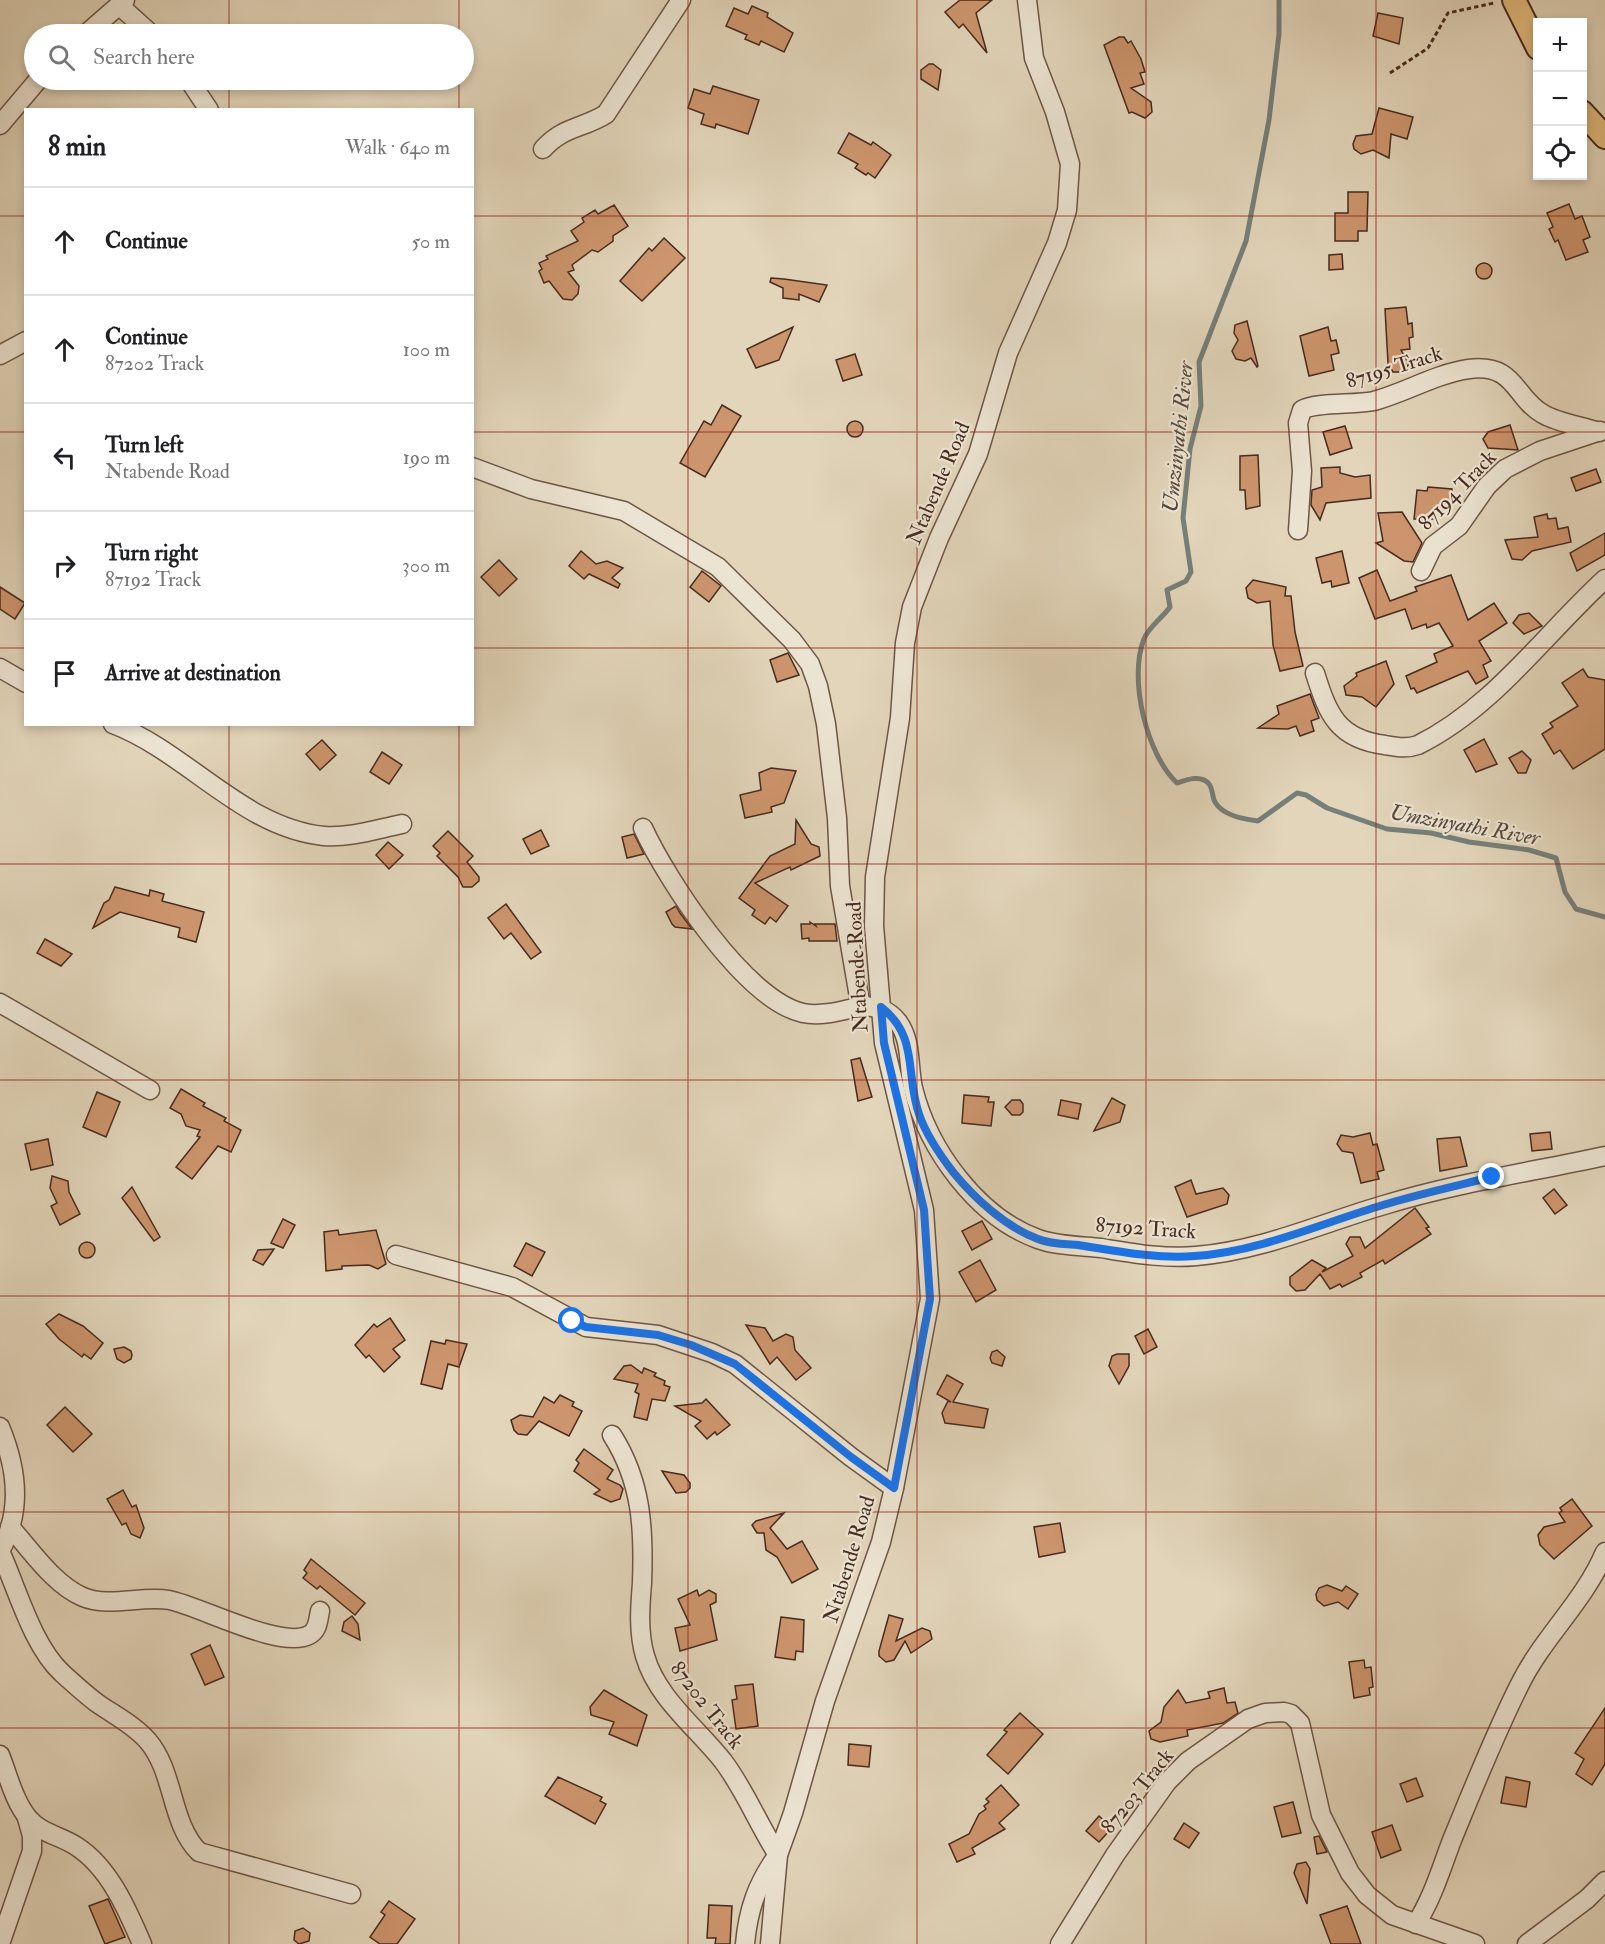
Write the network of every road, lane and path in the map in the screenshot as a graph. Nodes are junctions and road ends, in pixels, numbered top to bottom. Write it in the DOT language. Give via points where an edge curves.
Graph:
graph roads {
  1 [pos="681,0"];
  2 [pos="1027,0"];
  3 [pos="1505,1"];
  4 [pos="123,3"];
  5 [pos="98,24"];
  6 [pos="142,24"];
  7 [pos="1533,41"];
  8 [pos="1390,73"];
  9 [pos="30,90"];
  10 [pos="196,90"];
  11 [pos="208,108"];
  12 [pos="1587,117"];
  13 [pos="0,125"];
  14 [pos="1605,137"];
  15 [pos="543,149"];
  16 [pos="24,342"];
  17 [pos="0,355"];
  18 [pos="1602,431"];
  19 [pos="474,468"];
  20 [pos="1298,530"];
  21 [pos="1421,571"];
  22 [pos="1605,579"];
  23 [pos="0,668"];
  24 [pos="1315,673"];
  25 [pos="24,682"];
  26 [pos="117,726"];
  27 [pos="402,824"];
  28 [pos="643,828"];
  29 [pos="0,1003"];
  30 [pos="872,1007"];
  31 [pos="150,1090"];
  32 [pos="1605,1156"];
  33 [pos="396,1255"];
  34 [pos="0,1427"];
  35 [pos="612,1435"];
  36 [pos="894,1488"];
  37 [pos="10,1527"];
  38 [pos="0,1551"];
  39 [pos="1605,1552"];
  40 [pos="320,1611"];
  41 [pos="0,1755"];
  42 [pos="27,1818"];
  43 [pos="778,1855"];
  44 [pos="1605,1881"];
  45 [pos="351,1894"];
  46 [pos="1416,1924"];
  47 [pos="0,1944"];
  48 [pos="142,1944"];
  49 [pos="745,1944"];
  50 [pos="770,1944"];
  51 [pos="1060,1944"];
  52 [pos="1475,1944"];
  53 [pos="1527,1944"];
  1 -- 15 [label="street" via="606,114 554,136"];
  2 -- 30 [label="street, Ntabende Road" via="1034,58 1070,164 1067,210 1057,243 1008,353 978,454 912,607 905,643 900,718 875,877"];
  3 -- 7 [label="main road"];
  3 -- 8 [label="path" via="1448,13 1428,48"];
  4 -- 5 [label="street"];
  4 -- 6 [label="street"];
  9 -- 13 [label="street"];
  10 -- 11 [label="street"];
  12 -- 14 [label="main road"];
  16 -- 17 [label="street"];
  18 -- 20 [label="street, 87195 Track" via="1543,415 1510,378 1485,369 1445,374 1361,404 1310,406 1302,410 1298,423 1302,471"];
  18 -- 21 [label="street, 87194 Track" via="1540,451 1505,469 1487,486 1459,526 1433,546"];
  19 -- 30 [label="street" via="531,489 624,510 718,567 792,640 810,664 826,724 840,886 853,969"];
  22 -- 24 [label="street" via="1522,665 1462,715 1409,748 1375,744 1346,733 1327,708"];
  23 -- 25 [label="street"];
  26 -- 27 [label="street" via="284,826 323,836 342,836"];
  28 -- 30 [label="street" via="679,891 720,945 769,997 805,1013"];
  29 -- 31 [label="street"];
  30 -- 32 [label="street, 87192 Track" via="892,1016 902,1029 918,1112 947,1163 978,1198 1010,1224 1039,1240 1151,1255 1196,1256 1285,1237 1383,1204 1492,1177"];
  30 -- 36 [label="street, Ntabende Road" via="924,1210 930,1299"];
  33 -- 36 [label="street" via="512,1287 586,1327 658,1335 735,1364"];
  34 -- 37 [label="street" via="16,1473"];
  35 -- 43 [label="street, 87202 Track" via="630,1469 642,1516 639,1608 644,1655 657,1685 723,1761 746,1795"];
  36 -- 43 [label="street, Ntabende Road" via="881,1542 825,1701"];
  37 -- 38 [label="street"];
  37 -- 40 [label="street" via="57,1578 83,1597 170,1600 254,1632 301,1638 316,1628"];
  38 -- 45 [label="street" via="42,1645 60,1671 136,1730 157,1754 183,1827 199,1852"];
  39 -- 46 [label="street" via="1596,1573 1520,1683 1463,1813 1430,1901"];
  41 -- 42 [label="street"];
  42 -- 47 [label="street" via="32,1851"];
  42 -- 48 [label="street" via="88,1855 121,1897"];
  43 -- 49 [label="street" via="761,1879 751,1903"];
  43 -- 50 [label="street, Ntabende Road"];
  44 -- 53 [label="street"];
  46 -- 51 [label="street, 87203 Track" via="1380,1907 1350,1873 1321,1815 1300,1723 1291,1714 1275,1711 1248,1719 1188,1761 1167,1782 1114,1855"];
  46 -- 52 [label="street, 87203 Track"];
}
